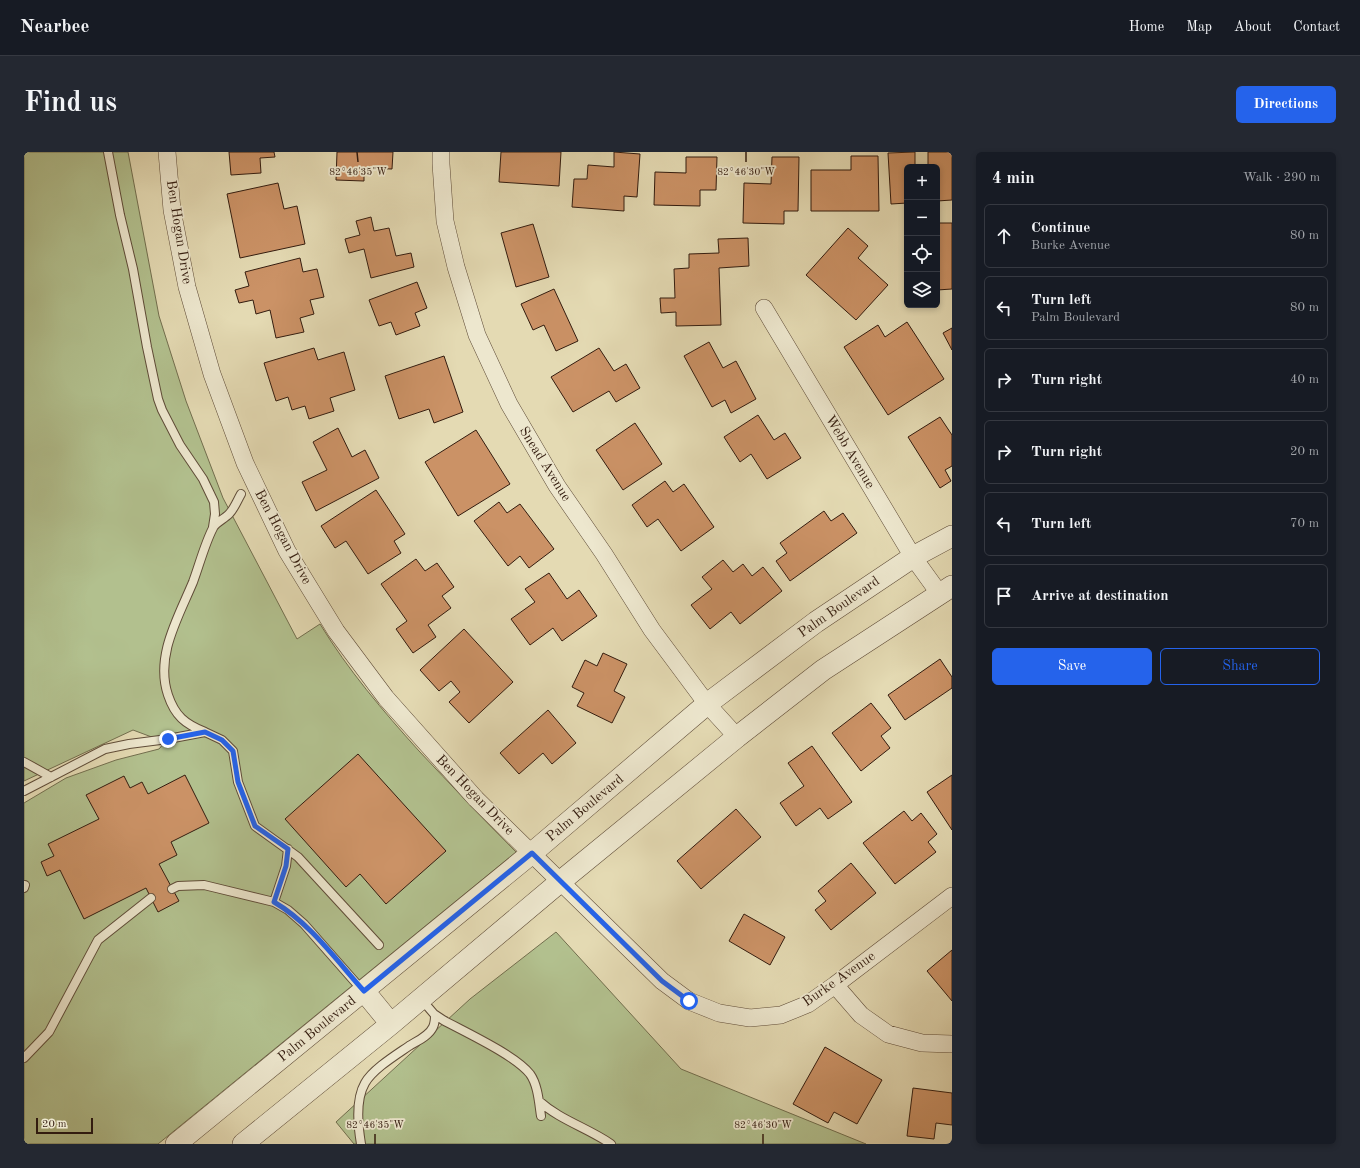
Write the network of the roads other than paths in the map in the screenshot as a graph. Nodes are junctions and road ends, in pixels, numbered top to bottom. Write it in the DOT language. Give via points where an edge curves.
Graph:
graph roads {
  1 [pos="108,152"];
  2 [pos="167,152"];
  3 [pos="441,152"];
  4 [pos="764,308"];
  5 [pos="241,494"];
  6 [pos="213,526"];
  7 [pos="952,536"];
  8 [pos="913,557"];
  9 [pos="946,590"];
  10 [pos="708,704"];
  11 [pos="205,732"];
  12 [pos="737,738"];
  13 [pos="24,762"];
  14 [pos="50,777"];
  15 [pos="24,791"];
  16 [pos="288,849"];
  17 [pos="532,853"];
  18 [pos="561,881"];
  19 [pos="172,889"];
  20 [pos="952,896"];
  21 [pos="151,898"];
  22 [pos="274,902"];
  23 [pos="378,945"];
  24 [pos="835,986"];
  25 [pos="364,991"];
  26 [pos="428,1007"];
  27 [pos="435,1015"];
  28 [pos="391,1024"];
  29 [pos="952,1044"];
  30 [pos="24,1058"];
  31 [pos="539,1101"];
  32 [pos="541,1116"];
  33 [pos="176,1144"];
  34 [pos="243,1144"];
  35 [pos="361,1144"];
  36 [pos="611,1144"];
  1 -- 6 [label="lane" via="158,400 180,445 214,502"];
  2 -- 17 [label="street, Ben Hogan Drive" via="172,210 187,287 212,374 245,463 287,551 336,631 386,698 476,799"];
  3 -- 10 [label="street, Snead Avenue" via="445,221 456,267 477,335 509,404 557,486 652,630"];
  4 -- 8 [label="street, Webb Avenue"];
  5 -- 6 [label="lane" via="229,514"];
  6 -- 11 [label="lane" via="174,626 164,662 165,683 174,708 186,723"];
  7 -- 8 [label="street, Palm Boulevard"];
  8 -- 9 [label="street, Webb Avenue"];
  8 -- 10 [label="street, Palm Boulevard" via="816,622"];
  9 -- 12 [label="street" via="823,670"];
  10 -- 12 [label="street, Snead Avenue"];
  10 -- 17 [label="street, Palm Boulevard"];
  11 -- 14 [label="lane" via="105,749"];
  11 -- 16 [label="lane" via="222,740 233,751 238,782 255,826"];
  12 -- 18 [label="street"];
  13 -- 14 [label="lane"];
  14 -- 15 [label="lane"];
  16 -- 22 [label="lane" via="286,866"];
  16 -- 23 [label="lane"];
  17 -- 18 [label="street, Burke Avenue"];
  17 -- 25 [label="street, Palm Boulevard"];
  18 -- 24 [label="street, Burke Avenue" via="662,981 689,1001 719,1013 750,1018 781,1015 808,1004"];
  18 -- 28 [label="street"];
  19 -- 22 [label="lane" via="178,886 204,884"];
  20 -- 24 [label="street, Burke Avenue"];
  21 -- 30 [label="lane" via="98,940 49,1032"];
  22 -- 25 [label="lane" via="304,924"];
  24 -- 29 [label="street" via="861,1015 888,1034 922,1043"];
  25 -- 28 [label="street"];
  25 -- 33 [label="street, Palm Boulevard"];
  26 -- 27 [label="lane"];
  27 -- 31 [label="lane" via="524,1068 530,1075"];
  27 -- 35 [label="lane" via="435,1023 430,1032 381,1067 364,1084 359,1107"];
  28 -- 34 [label="street"];
  31 -- 32 [label="lane"];
  31 -- 36 [label="lane"];
}
